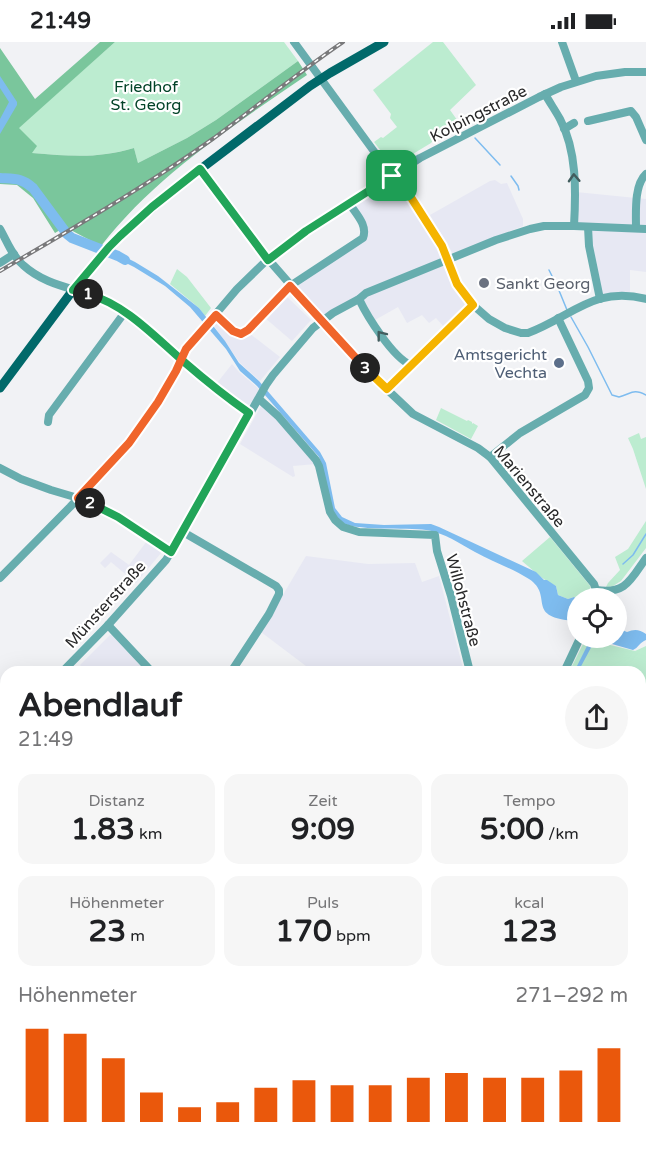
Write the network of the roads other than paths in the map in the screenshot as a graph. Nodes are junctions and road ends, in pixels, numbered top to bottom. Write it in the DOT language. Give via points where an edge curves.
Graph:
graph roads {
  1 [pos="294,42"];
  2 [pos="384,42"];
  3 [pos="562,42"];
  4 [pos="646,72"];
  5 [pos="320,79"];
  6 [pos="576,81"];
  7 [pos="545,94"];
  8 [pos="588,121"];
  9 [pos="574,123"];
  10 [pos="564,129"];
  11 [pos="646,140"];
  12 [pos="200,169"];
  13 [pos="646,174"];
  14 [pos="392,176"];
  15 [pos="349,204"];
  16 [pos="574,226"];
  17 [pos="588,227"];
  18 [pos="636,228"];
  19 [pos="0,229"];
  20 [pos="646,229"];
  21 [pos="14,254"];
  22 [pos="268,260"];
  23 [pos="447,260"];
  24 [pos="0,263"];
  25 [pos="290,286"];
  26 [pos="73,290"];
  27 [pos="359,299"];
  28 [pos="600,299"];
  29 [pos="646,299"];
  30 [pos="473,305"];
  31 [pos="125,312"];
  32 [pos="566,314"];
  33 [pos="214,317"];
  34 [pos="321,321"];
  35 [pos="182,359"];
  36 [pos="411,365"];
  37 [pos="0,388"];
  38 [pos="387,389"];
  39 [pos="260,396"];
  40 [pos="249,413"];
  41 [pos="48,422"];
  42 [pos="490,457"];
  43 [pos="0,468"];
  44 [pos="78,498"];
  45 [pos="183,532"];
  46 [pos="171,552"];
  47 [pos="646,558"];
  48 [pos="0,578"];
  49 [pos="596,588"];
  50 [pos="621,588"];
  51 [pos="108,625"];
  52 [pos="575,648"];
  53 [pos="68,666"];
  54 [pos="146,666"];
  55 [pos="235,666"];
  56 [pos="468,666"];
  57 [pos="567,666"];
  1 -- 5 [label="street"];
  2 -- 5 [label="main road"];
  3 -- 6 [label="street"];
  4 -- 6 [label="street, Kolpingstraße"];
  5 -- 12 [label="main road"];
  5 -- 14 [label="street"];
  6 -- 7 [label="street, Kolpingstraße"];
  7 -- 10 [label="street"];
  7 -- 14 [label="street, Kolpingstraße"];
  8 -- 11 [label="street" via="631,111"];
  9 -- 10 [label="street"];
  16 -- 10 [label="street, one-way" via="574,168"];
  12 -- 22 [label="street, Marienstraße"];
  12 -- 26 [label="main road" via="138,219"];
  13 -- 18 [label="street" via="638,188"];
  14 -- 15 [label="street, Kolpingstraße"];
  14 -- 23 [label="street" via="403,185"];
  15 -- 22 [label="street, Kolpingstraße"];
  15 -- 25 [label="street" via="365,227 363,237"];
  16 -- 17 [label="street, Münsterstraße"];
  16 -- 23 [label="street, Münsterstraße" via="524,230"];
  17 -- 18 [label="street, Münsterstraße"];
  17 -- 28 [label="street"];
  18 -- 20 [label="street, Münsterstraße"];
  19 -- 21 [label="street"];
  21 -- 24 [label="street"];
  21 -- 26 [label="street" via="38,276"];
  22 -- 25 [label="street, Marienstraße"];
  22 -- 33 [label="street, Kolpingstraße"];
  23 -- 27 [label="street, Münsterstraße"];
  23 -- 30 [label="street" via="457,284"];
  25 -- 33 [label="street" via="241,334"];
  25 -- 34 [label="street, Marienstraße"];
  26 -- 31 [label="street"];
  26 -- 37 [label="main road"];
  27 -- 34 [label="street, Münsterstraße"];
  36 -- 27 [label="street, one-way" via="378,332"];
  28 -- 29 [label="street" via="622,295"];
  28 -- 32 [label="street"];
  30 -- 32 [label="street" via="489,319 520,333 534,331"];
  30 -- 36 [label="street"];
  31 -- 35 [label="street"];
  31 -- 41 [label="street" via="49,415"];
  32 -- 42 [label="street" via="590,388"];
  33 -- 35 [label="street, Kolpingstraße"];
  34 -- 38 [label="street, Marienstraße"];
  34 -- 39 [label="street, Münsterstraße" via="306,334"];
  35 -- 40 [label="street"];
  35 -- 44 [label="street, Kolpingstraße" via="129,443"];
  36 -- 38 [label="street"];
  38 -- 42 [label="street, Marienstraße" via="414,414"];
  39 -- 40 [label="street, Münsterstraße"];
  39 -- 56 [label="street, Willohstraße" via="316,460 334,520 359,532 435,535"];
  40 -- 45 [label="street, Münsterstraße"];
  42 -- 49 [label="street, Marienstraße"];
  43 -- 44 [label="street"];
  44 -- 46 [label="street" via="118,517"];
  44 -- 48 [label="street, Kolpingstraße"];
  45 -- 46 [label="street, Münsterstraße"];
  45 -- 55 [label="street" via="279,590 269,614"];
  46 -- 51 [label="street, Münsterstraße"];
  47 -- 50 [label="street"];
  51 -- 53 [label="street, Münsterstraße"];
  51 -- 54 [label="street"];
  52 -- 57 [label="street"];
}
